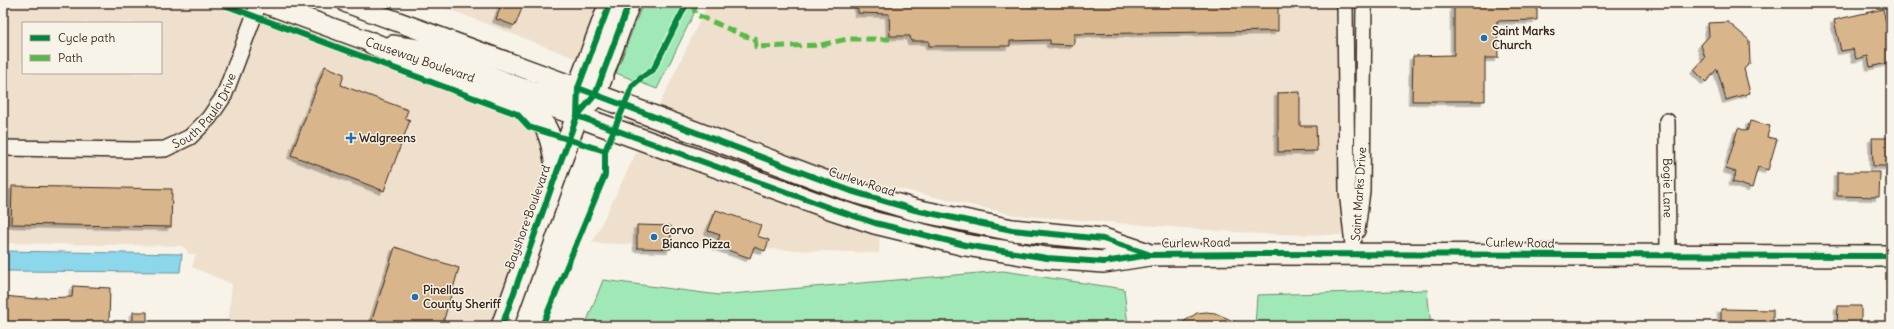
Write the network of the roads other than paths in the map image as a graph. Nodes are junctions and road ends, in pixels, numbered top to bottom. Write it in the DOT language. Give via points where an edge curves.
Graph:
graph roads {
  1 [pos="259,3"];
  2 [pos="264,3"];
  3 [pos="347,3"];
  4 [pos="610,3"];
  5 [pos="629,3"];
  6 [pos="1345,3"];
  7 [pos="1364,3"];
  8 [pos="372,43"];
  9 [pos="582,100"];
  10 [pos="1667,121"];
  11 [pos="3,148"];
  12 [pos="557,170"];
  13 [pos="915,210"];
  14 [pos="1354,254"];
  15 [pos="1149,255"];
  16 [pos="1668,255"];
  17 [pos="1891,256"];
  18 [pos="502,326"];
  1 -- 11 [label="street, South Paula Drive" via="224,96 209,118 190,137 165,149"];
  2 -- 8 [label="street, Causeway Boulevard"];
  3 -- 9 [label="street"];
  4 -- 9 [label="main road, Bayshore Boulevard"];
  5 -- 9 [label="main road, Bayshore Boulevard"];
  6 -- 14 [label="street, Saint Marks Drive" via="1347,191"];
  7 -- 14 [label="street, Saint Marks Drive" via="1362,190"];
  8 -- 9 [label="main road" via="423,51 538,94"];
  8 -- 12 [label="main road" via="418,66 515,102 532,111 549,134"];
  9 -- 12 [label="main road, Bayshore Boulevard"];
  9 -- 13 [label="main road, Curlew Road" via="851,191"];
  9 -- 13 [label="main road" via="601,115 630,120 847,201"];
  9 -- 15 [label="main road, Curlew Road" via="830,208 929,237 981,248 1054,258 1104,262"];
  10 -- 16 [label="street, Bogie Lane"];
  12 -- 18 [label="main road, Bayshore Boulevard"];
  13 -- 15 [label="main road, Curlew Road" via="1012,230 1103,239"];
  14 -- 15 [label="main road, Curlew Road"];
  14 -- 16 [label="main road, Curlew Road"];
  16 -- 17 [label="main road, Curlew Road"];
}
